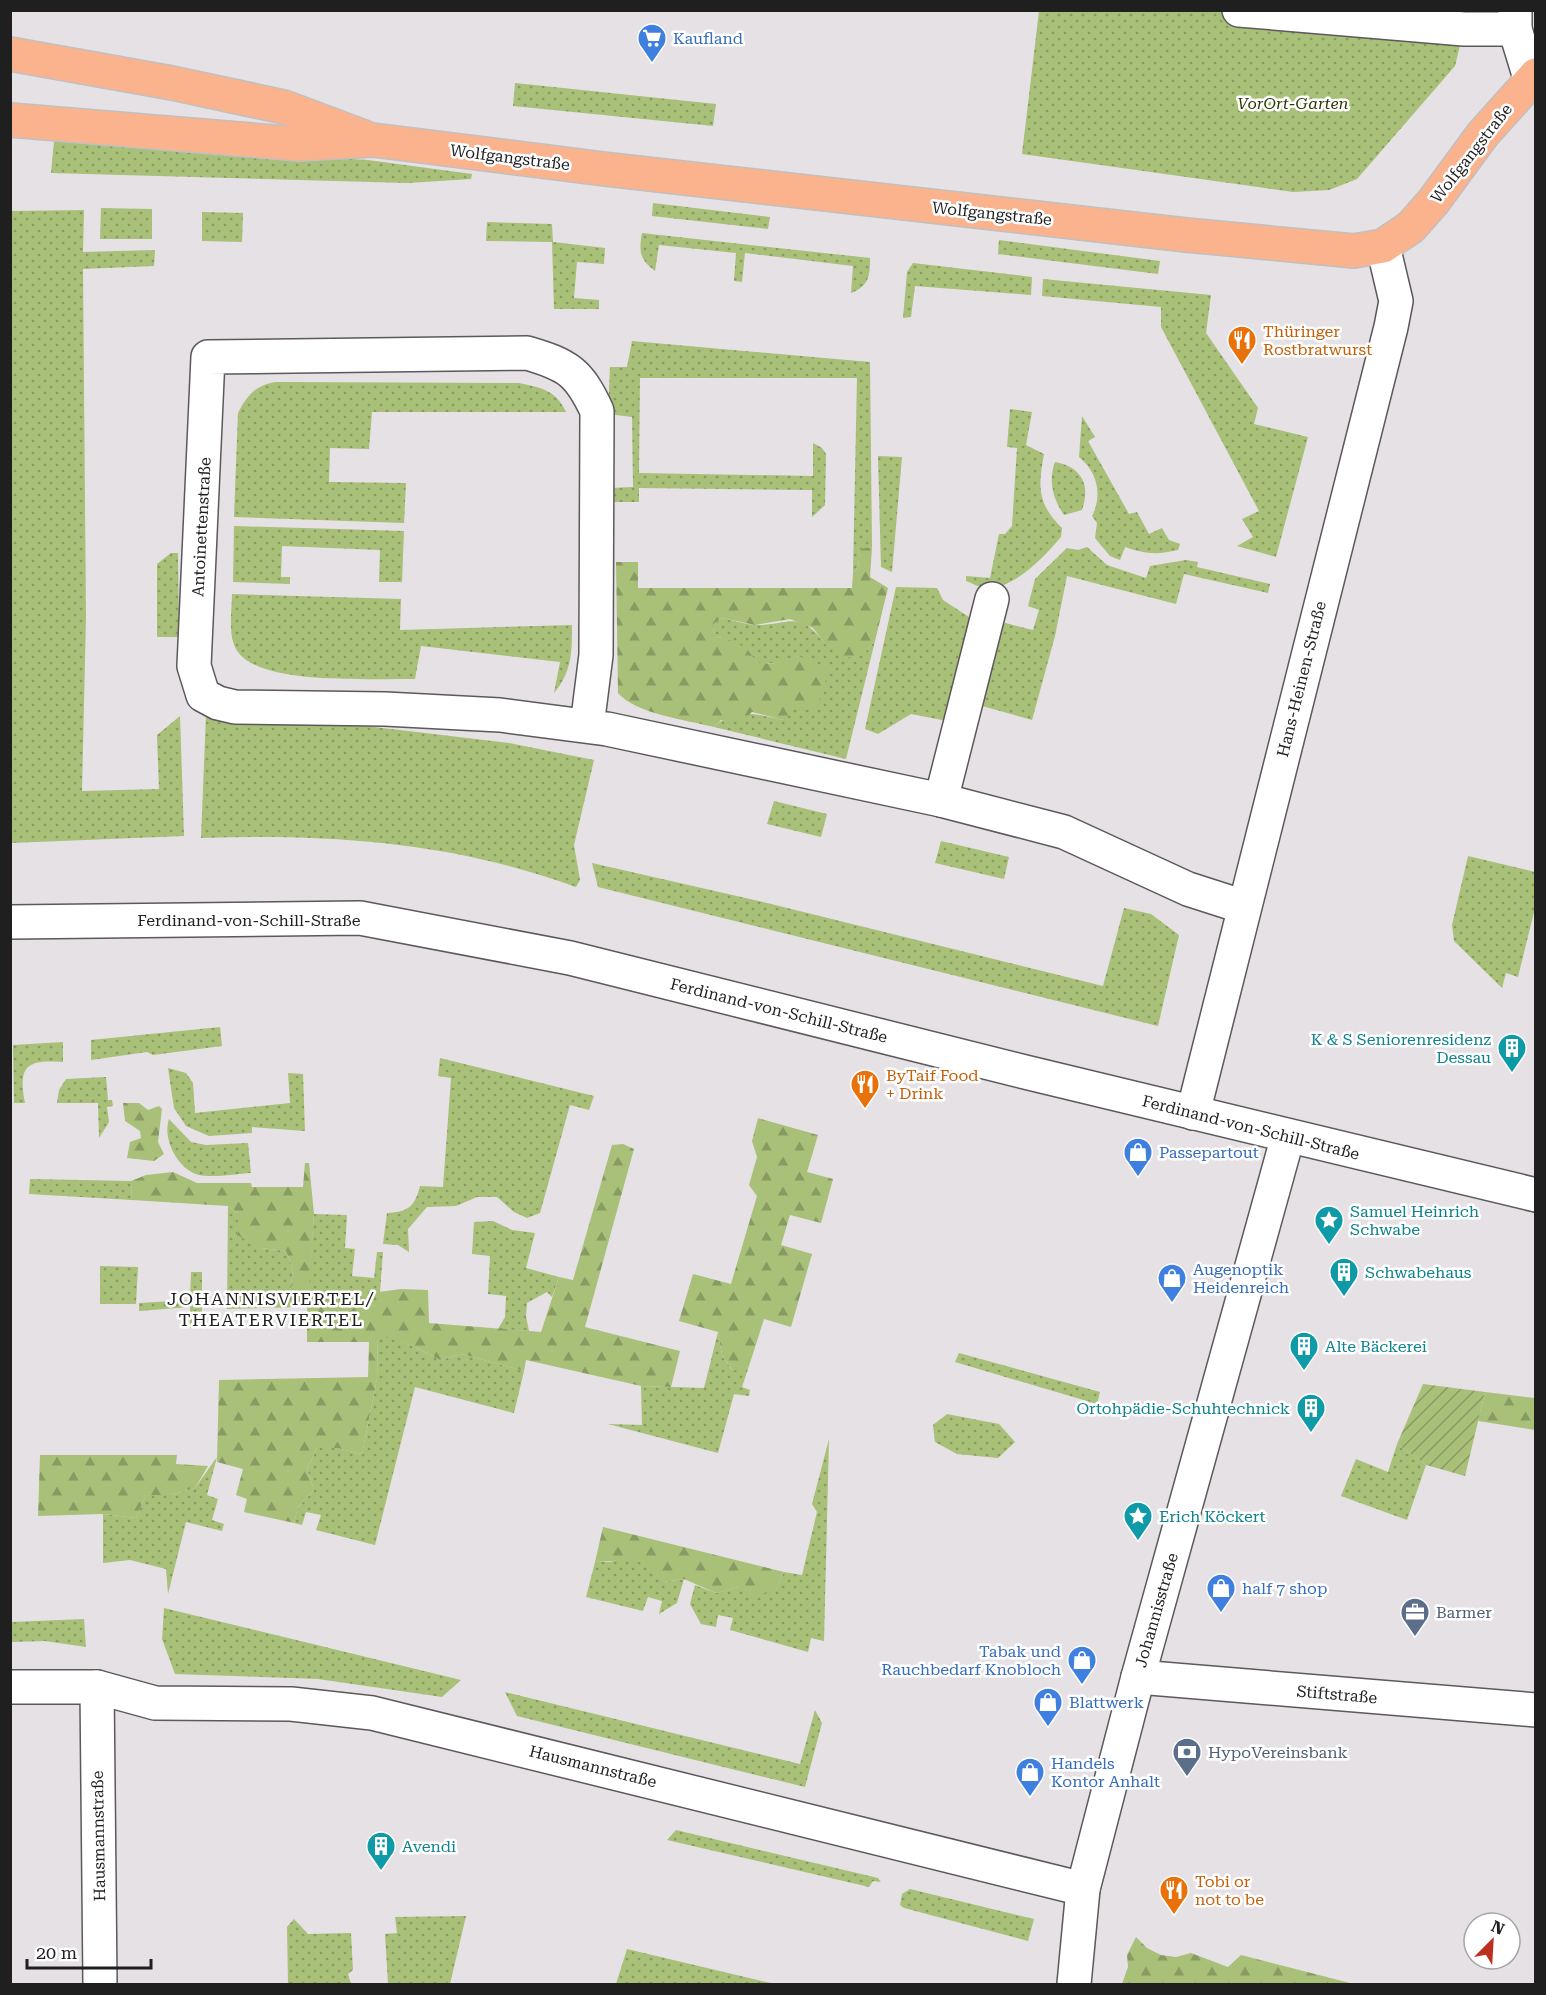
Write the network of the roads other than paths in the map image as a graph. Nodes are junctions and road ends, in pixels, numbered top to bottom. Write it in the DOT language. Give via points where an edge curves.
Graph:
graph roads {
  1 [pos="1239,10"];
  2 [pos="1418,17"];
  3 [pos="1515,20"];
  4 [pos="10,54"];
  5 [pos="1533,77"];
  6 [pos="10,120"];
  7 [pos="373,140"];
  8 [pos="1383,246"];
  9 [pos="992,599"];
  10 [pos="587,726"];
  11 [pos="941,800"];
  12 [pos="1244,907"];
  13 [pos="10,921"];
  14 [pos="1193,1113"];
  15 [pos="1288,1136"];
  16 [pos="1536,1195"];
  17 [pos="1138,1677"];
  18 [pos="10,1687"];
  19 [pos="97,1687"];
  20 [pos="1536,1710"];
  21 [pos="1083,1889"];
  22 [pos="100,1984"];
  23 [pos="1074,1984"];
  1 -- 2 [label="street"];
  2 -- 3 [label="street" via="1464,29"];
  3 -- 5 [label="street"];
  4 -- 7 [label="main road, Wolfgangstraße" via="284,106"];
  5 -- 8 [label="main road, Wolfgangstraße" via="1411,227"];
  6 -- 7 [label="main road, Wolfgangstraße" via="299,144"];
  7 -- 8 [label="main road, Wolfgangstraße" via="604,170 1264,244 1354,251"];
  8 -- 12 [label="street, Hans-Heinen-Straße" via="1396,301 1391,327"];
  9 -- 11 [label="street"];
  10 -- 10 [label="street, Antoinettenstraße" via="385,709 235,707 203,695 194,666 208,357 527,352 558,362 584,383 597,411 596,655"];
  10 -- 11 [label="street"];
  11 -- 12 [label="street" via="1064,832 1188,889"];
  12 -- 14 [label="street, Hans-Heinen-Straße"];
  13 -- 14 [label="street, Ferdinand-von-Schill-Straße" via="360,918 570,958"];
  14 -- 15 [label="street, Ferdinand-von-Schill-Straße"];
  15 -- 16 [label="street, Ferdinand-von-Schill-Straße"];
  15 -- 17 [label="street, Johannisstraße"];
  17 -- 20 [label="street, Stiftstraße"];
  17 -- 21 [label="street, Johannisstraße"];
  18 -- 19 [label="street, Hausmannstraße"];
  19 -- 21 [label="street, Hausmannstraße" via="155,1703 291,1704 372,1713"];
  19 -- 22 [label="street, Hausmannstraße"];
  21 -- 23 [label="street, Johannisstraße"];
}
